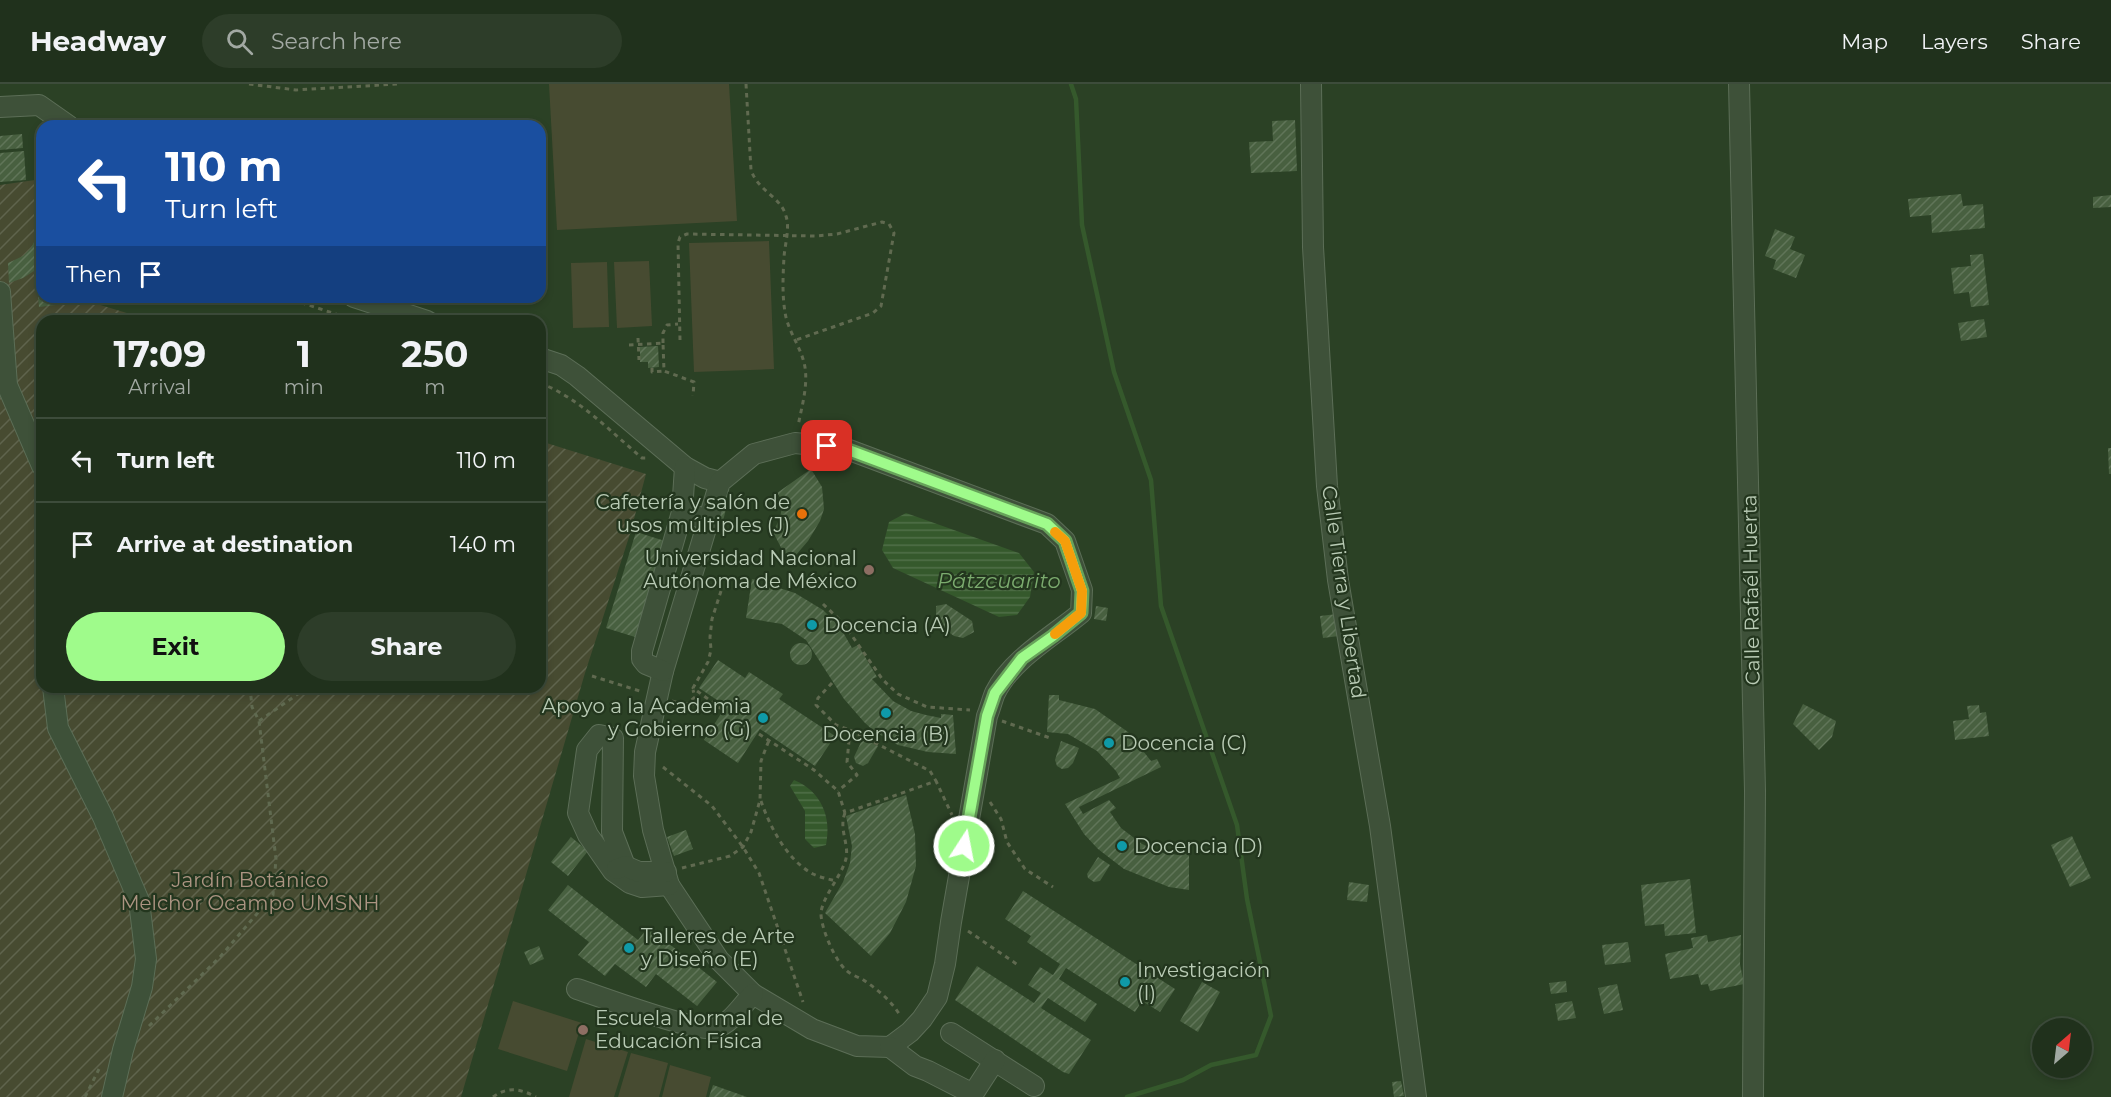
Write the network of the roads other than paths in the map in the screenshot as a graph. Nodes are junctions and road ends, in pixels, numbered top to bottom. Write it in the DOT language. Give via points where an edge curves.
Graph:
graph roads {
  1 [pos="1311,84"];
  2 [pos="1739,84"];
  3 [pos="0,107"];
  4 [pos="60,120"];
  5 [pos="0,292"];
  6 [pos="372,303"];
  7 [pos="409,315"];
  8 [pos="546,360"];
  9 [pos="36,452"];
  10 [pos="685,467"];
  11 [pos="720,482"];
  12 [pos="682,512"];
  13 [pos="709,520"];
  14 [pos="663,671"];
  15 [pos="54,693"];
  16 [pos="619,868"];
  17 [pos="668,878"];
  18 [pos="577,989"];
  19 [pos="753,994"];
  20 [pos="951,1034"];
  21 [pos="900,1040"];
  22 [pos="995,1060"];
  23 [pos="1034,1086"];
  24 [pos="112,1097"];
  25 [pos="1416,1097"];
  26 [pos="1753,1097"];
  1 -- 25 [label="street, Calle Tierra y Libertad" via="1313,248 1328,486 1338,580 1380,826"];
  2 -- 26 [label="street, Calle Rafaél Huerta" via="1755,791"];
  3 -- 4 [label="street" via="39,105"];
  5 -- 9 [label="street" via="7,385"];
  6 -- 7 [label="street"];
  8 -- 10 [label="street" via="577,376"];
  10 -- 11 [label="street"];
  10 -- 12 [label="street"];
  11 -- 13 [label="street"];
  11 -- 21 [label="street" via="754,454 795,443 843,448 1047,524 1065,541 1082,591 1081,613 1022,658 995,693 987,716 937,997"];
  12 -- 13 [label="street"];
  12 -- 14 [label="street" via="642,651 646,664"];
  13 -- 14 [label="street"];
  14 -- 17 [label="street" via="645,752 644,776 653,830"];
  15 -- 24 [label="street" via="58,728 103,817 139,901 146,959"];
  16 -- 16 [label="street" via="612,832 613,738 599,735 587,750 578,813 588,835"];
  16 -- 17 [label="street"];
  17 -- 19 [label="street" via="719,960"];
  18 -- 19 [label="street" via="689,1025 714,1028 726,1023"];
  19 -- 21 [label="street" via="812,1029 857,1046"];
  20 -- 22 [label="street"];
  21 -- 22 [label="street" via="915,1066 973,1094"];
  22 -- 23 [label="street"];
}
